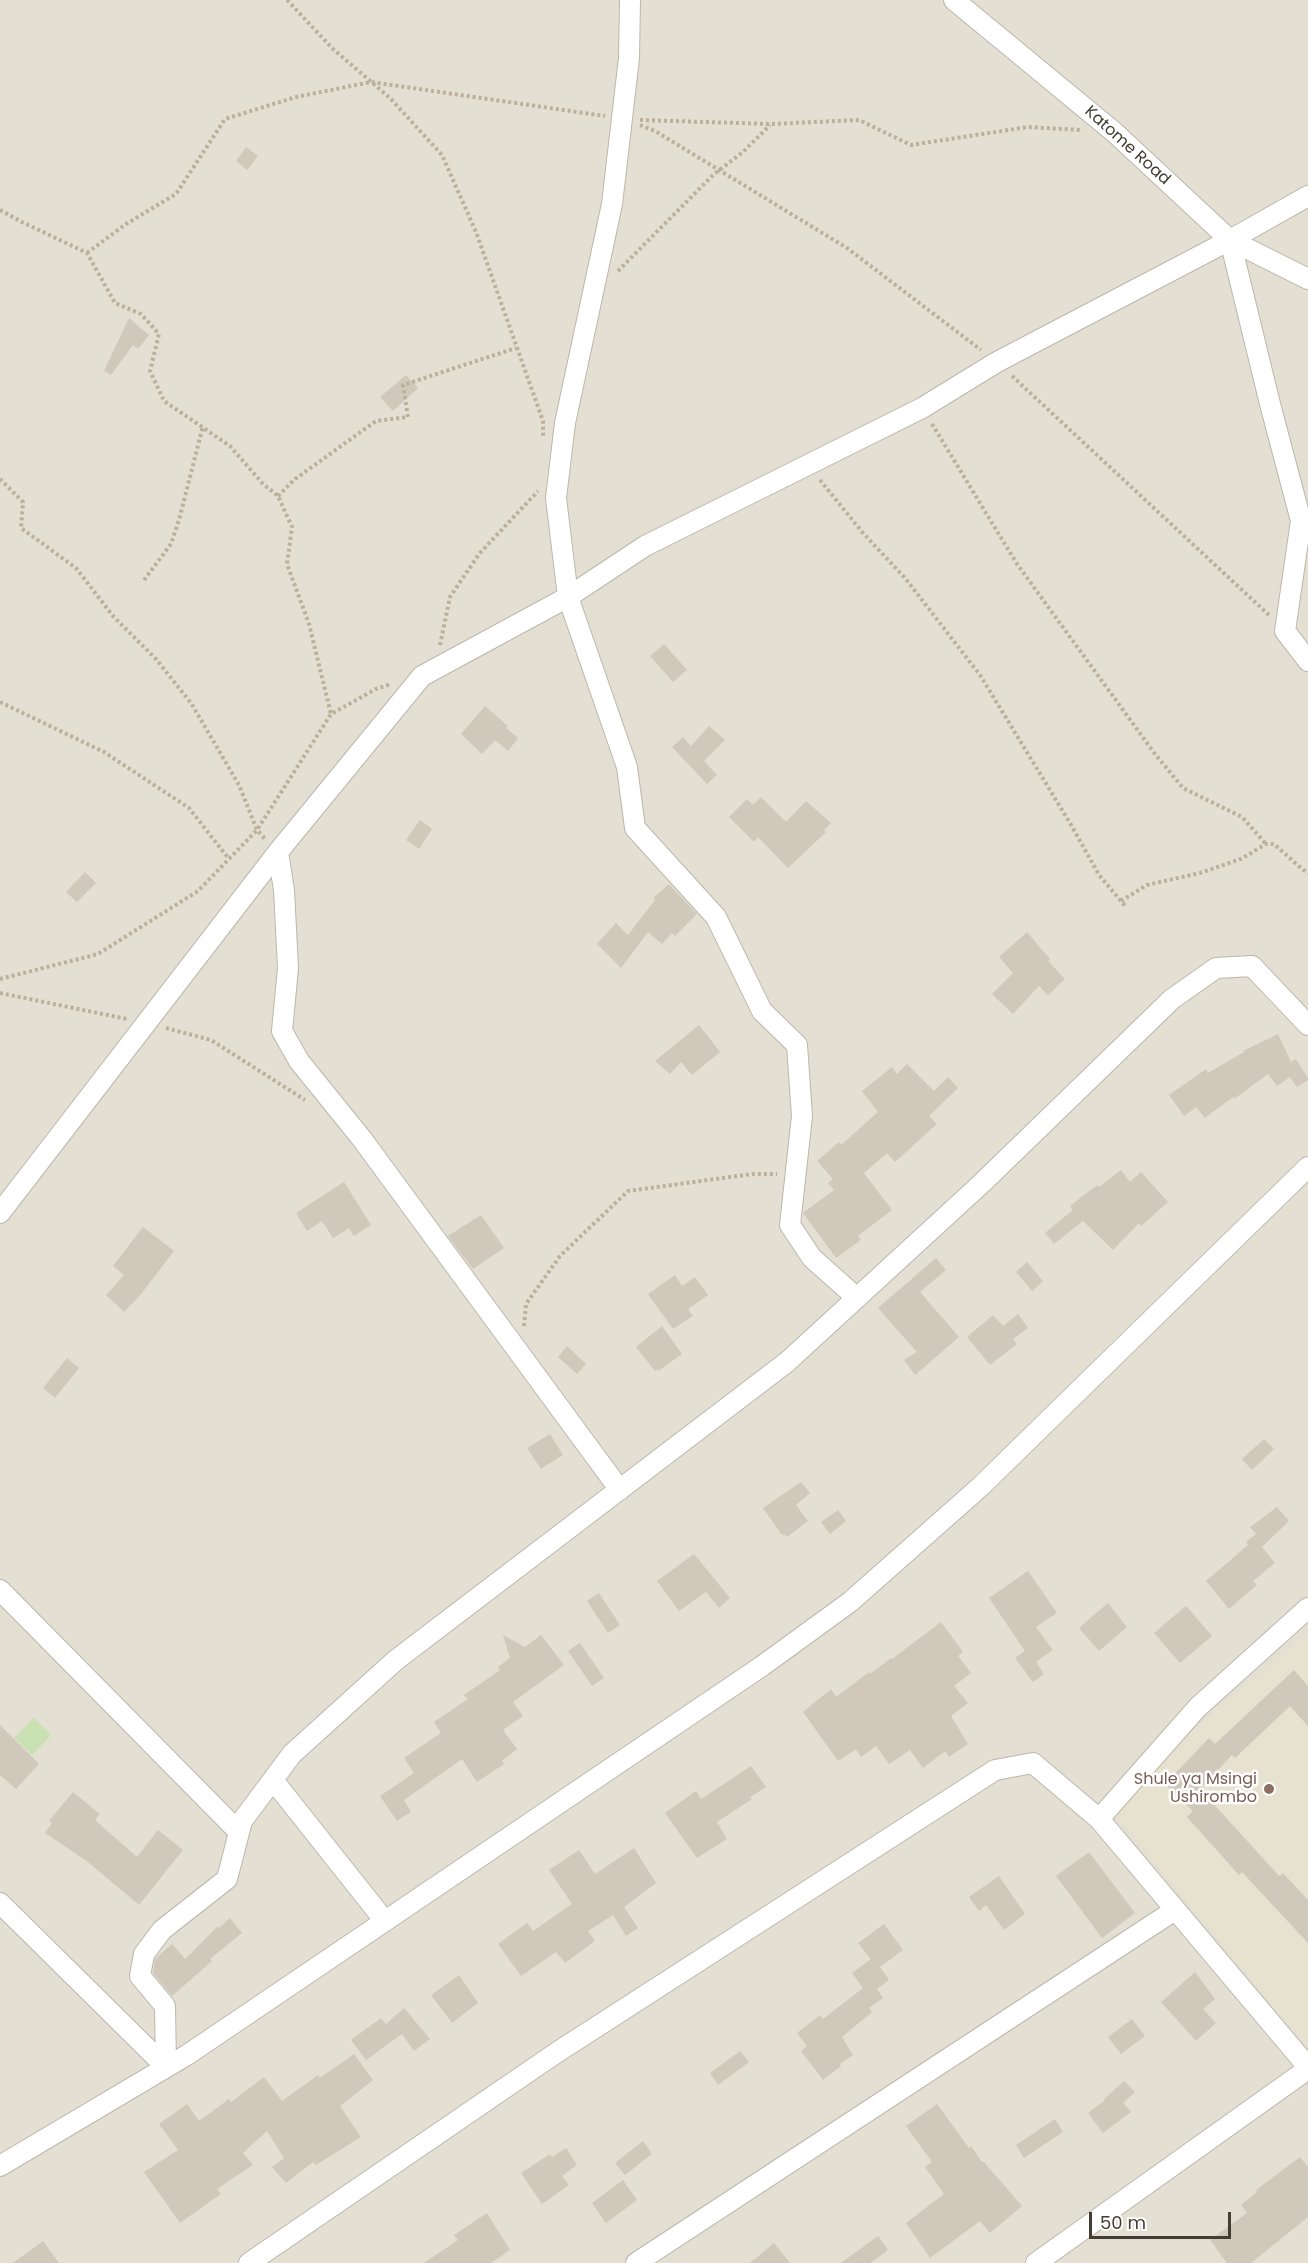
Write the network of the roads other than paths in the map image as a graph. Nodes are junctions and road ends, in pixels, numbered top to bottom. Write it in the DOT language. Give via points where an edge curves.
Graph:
graph roads {
  1 [pos="630,0"];
  2 [pos="954,0"];
  3 [pos="1308,196"];
  4 [pos="1230,240"];
  5 [pos="1308,279"];
  6 [pos="568,597"];
  7 [pos="1308,661"];
  8 [pos="278,852"];
  9 [pos="1308,1025"];
  10 [pos="1308,1167"];
  11 [pos="0,1213"];
  12 [pos="857,1298"];
  13 [pos="620,1490"];
  14 [pos="0,1590"];
  15 [pos="1308,1608"];
  16 [pos="273,1780"];
  17 [pos="1098,1819"];
  18 [pos="239,1832"];
  19 [pos="0,1903"];
  20 [pos="1175,1910"];
  21 [pos="384,1920"];
  22 [pos="166,2067"];
  23 [pos="1308,2068"];
  24 [pos="0,2166"];
  25 [pos="249,2263"];
  26 [pos="636,2263"];
  27 [pos="1036,2263"];
  1 -- 6 [label="street" via="629,58 612,204 565,423 556,498"];
  2 -- 4 [label="street, Katome Road" via="1114,132"];
  3 -- 4 [label="street"];
  4 -- 5 [label="street, Katome Road"];
  4 -- 6 [label="street" via="997,362 922,408 645,546"];
  4 -- 7 [label="street" via="1301,521 1286,631"];
  6 -- 8 [label="street" via="422,676"];
  6 -- 12 [label="street" via="627,767 634,828 716,917 762,1011 797,1045 802,1116 790,1225 812,1258"];
  8 -- 11 [label="street"];
  8 -- 13 [label="street" via="288,968 282,1031 299,1061 362,1139"];
  9 -- 12 [label="street" via="1252,966 1216,968 1172,999"];
  10 -- 21 [label="street" via="980,1487 850,1602 762,1666"];
  12 -- 13 [label="street" via="787,1362"];
  13 -- 16 [label="street" via="396,1660 292,1754"];
  14 -- 18 [label="street"];
  15 -- 17 [label="street" via="1198,1707"];
  16 -- 18 [label="street" via="242,1821"];
  16 -- 21 [label="street"];
  17 -- 20 [label="street"];
  17 -- 25 [label="street" via="1033,1763 994,1770 556,2053"];
  18 -- 22 [label="street" via="227,1879 162,1930 144,1954 140,1976 165,2006"];
  19 -- 22 [label="street"];
  20 -- 23 [label="street"];
  20 -- 26 [label="street"];
  21 -- 22 [label="street"];
  22 -- 24 [label="street"];
  23 -- 27 [label="street"];
}
